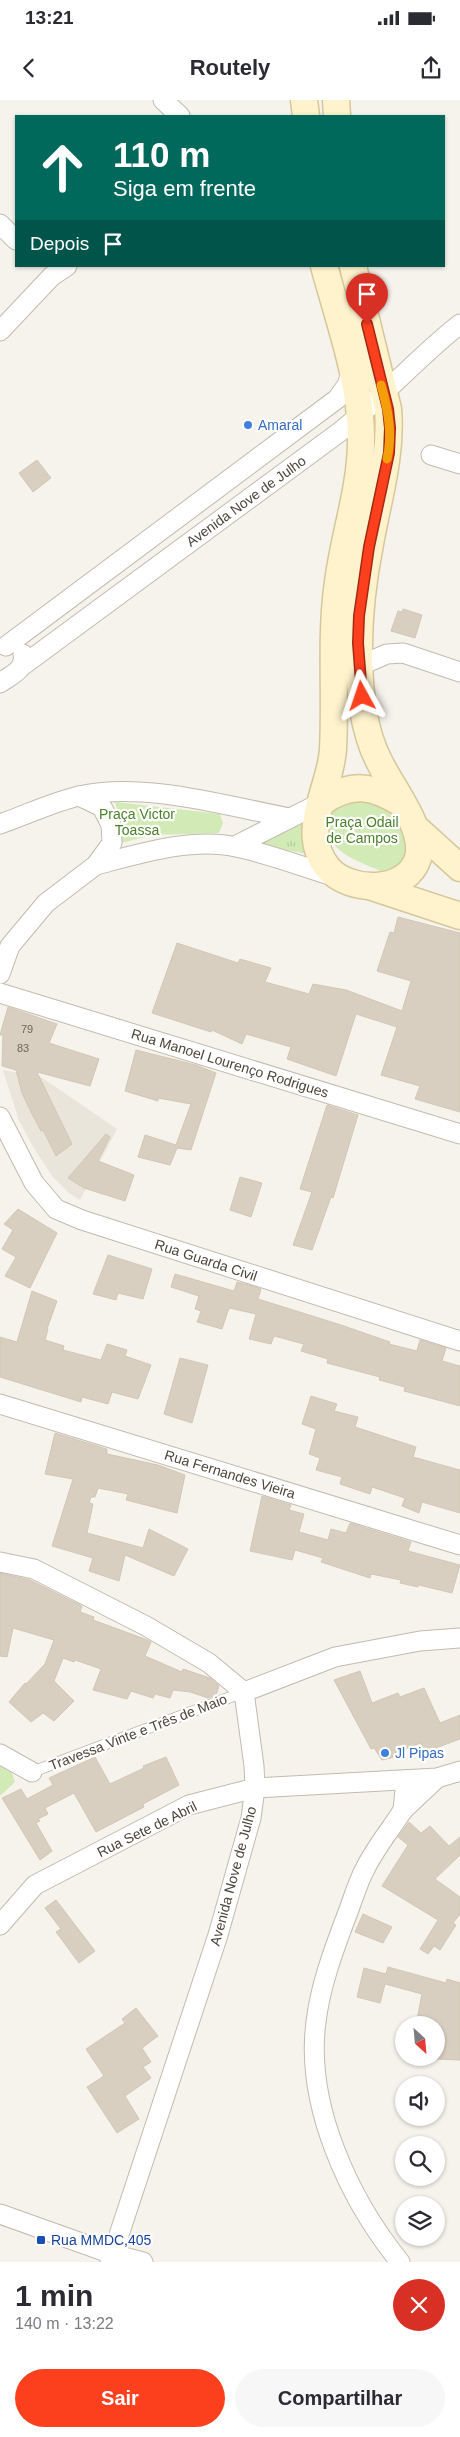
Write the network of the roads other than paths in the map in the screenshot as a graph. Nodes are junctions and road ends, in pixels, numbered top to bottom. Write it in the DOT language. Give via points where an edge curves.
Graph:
graph roads {
  1 [pos="164,100"];
  2 [pos="304,100"];
  3 [pos="179,115"];
  4 [pos="306,115"];
  5 [pos="0,224"];
  6 [pos="15,239"];
  7 [pos="324,267"];
  8 [pos="353,267"];
  9 [pos="54,269"];
  10 [pos="460,324"];
  11 [pos="0,331"];
  12 [pos="352,371"];
  13 [pos="384,394"];
  14 [pos="360,416"];
  15 [pos="431,455"];
  16 [pos="460,464"];
  17 [pos="3,648"];
  18 [pos="359,666"];
  19 [pos="460,672"];
  20 [pos="9,673"];
  21 [pos="78,796"];
  22 [pos="322,802"];
  23 [pos="402,804"];
  24 [pos="290,818"];
  25 [pos="0,824"];
  26 [pos="416,828"];
  27 [pos="235,846"];
  28 [pos="96,865"];
  29 [pos="460,868"];
  30 [pos="336,877"];
  31 [pos="365,885"];
  32 [pos="460,916"];
  33 [pos="0,974"];
  34 [pos="0,993"];
  35 [pos="0,1118"];
  36 [pos="460,1134"];
  37 [pos="460,1341"];
  38 [pos="0,1404"];
  39 [pos="460,1545"];
  40 [pos="0,1562"];
  41 [pos="460,1638"];
  42 [pos="244,1692"];
  43 [pos="0,1754"];
  44 [pos="460,1771"];
  45 [pos="32,1772"];
  46 [pos="437,1778"];
  47 [pos="406,1780"];
  48 [pos="255,1788"];
  49 [pos="403,1810"];
  50 [pos="0,1925"];
  51 [pos="0,2214"];
  52 [pos="111,2258"];
  53 [pos="143,2262"];
  54 [pos="400,2262"];
  1 -- 3 [label="street"];
  2 -- 4 [label="main road"];
  5 -- 6 [label="street"];
  7 -- 12 [label="main road"];
  8 -- 13 [label="main road"];
  9 -- 11 [label="street"];
  10 -- 13 [label="street, Avenida Nove de Julho"];
  12 -- 14 [label="main road"];
  12 -- 17 [label="street, Avenida Nove de Julho" via="337,399"];
  13 -- 14 [label="street, Avenida Nove de Julho"];
  13 -- 18 [label="main road" via="390,428 389,453 369,547 359,616"];
  14 -- 20 [label="street, Avenida Nove de Julho"];
  14 -- 22 [label="main road" via="362,442 338,581 334,627 333,751"];
  15 -- 16 [label="street"];
  17 -- 20 [label="street, Avenida Nove de Julho" via="19,648 24,660"];
  18 -- 19 [label="street" via="387,654 403,653"];
  18 -- 23 [label="main road" via="363,710 370,739"];
  21 -- 24 [label="street" via="140,790"];
  21 -- 25 [label="street"];
  21 -- 28 [label="street" via="102,807 111,825 112,844"];
  22 -- 23 [label="main road" via="341,790 362,788 388,794"];
  22 -- 24 [label="street"];
  22 -- 30 [label="main road" via="316,815 315,840 325,864"];
  23 -- 26 [label="main road"];
  24 -- 27 [label="street"];
  26 -- 29 [label="main road"];
  26 -- 31 [label="main road" via="418,857 408,875 389,884"];
  27 -- 28 [label="street" via="189,845 158,849"];
  27 -- 30 [label="street"];
  28 -- 33 [label="street" via="46,903 10,946"];
  30 -- 31 [label="main road"];
  31 -- 32 [label="main road"];
  34 -- 36 [label="street, Rua Manoel Lourenço Rodrigues"];
  35 -- 37 [label="street, Rua Guarda Civil" via="34,1183 56,1209"];
  38 -- 39 [label="street, Rua Fernandes Vieira"];
  40 -- 42 [label="street" via="34,1569 146,1626 209,1663"];
  41 -- 42 [label="street" via="420,1641 336,1657"];
  42 -- 45 [label="lane, Travessa Vinte e Três de Maio"];
  42 -- 48 [label="street, Avenida Nove de Julho"];
  43 -- 45 [label="street"];
  44 -- 46 [label="street"];
  46 -- 47 [label="street, Rua Sete de Abril"];
  46 -- 49 [label="street"];
  47 -- 48 [label="street, Rua Sete de Abril"];
  47 -- 49 [label="street"];
  48 -- 50 [label="street, Rua Sete de Abril" via="189,1805 35,1885"];
  48 -- 52 [label="street, Avenida Nove de Julho" via="250,1818 218,1934"];
  49 -- 54 [label="street" via="366,1867 331,1957 316,2021 314,2057 318,2094 339,2161 378,2234"];
  51 -- 52 [label="street"];
  52 -- 53 [label="street"];
}
